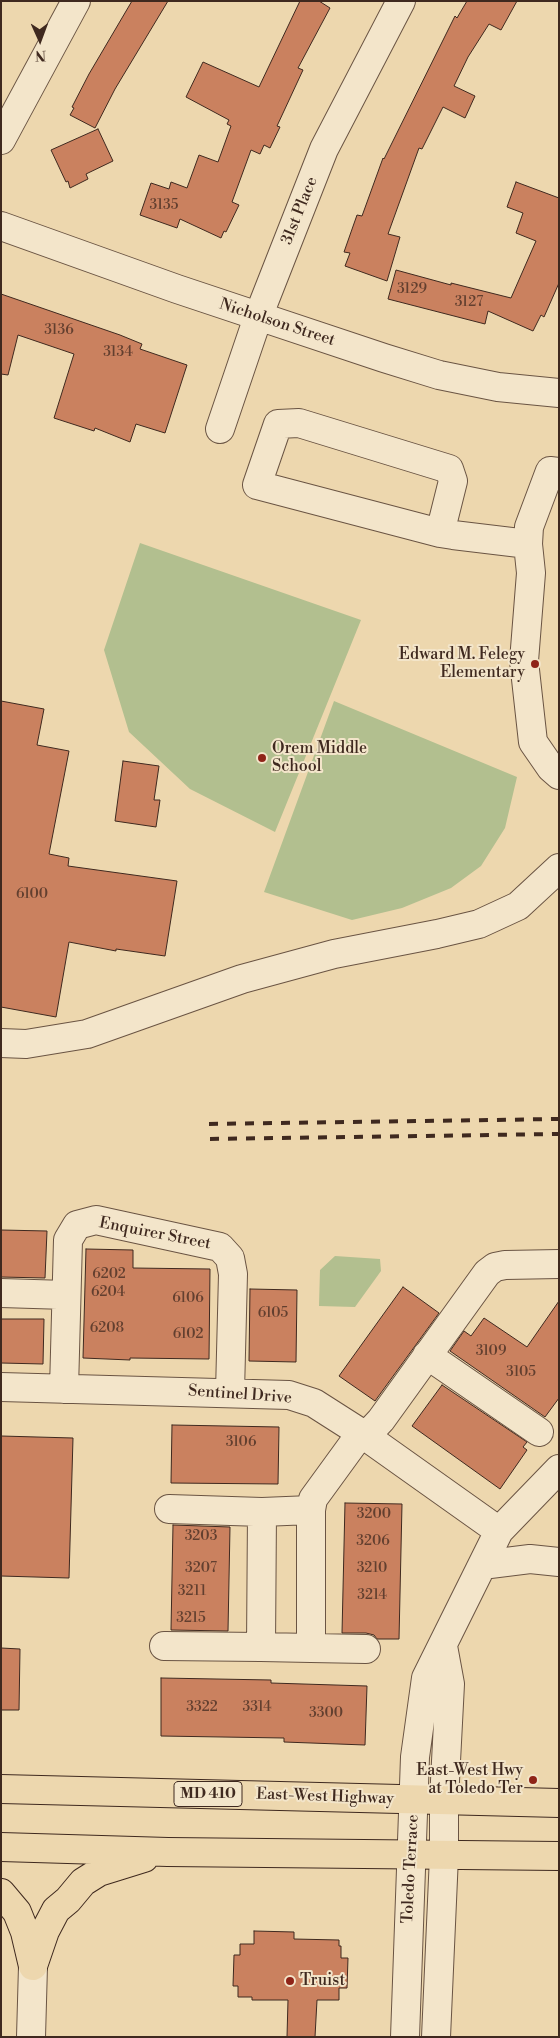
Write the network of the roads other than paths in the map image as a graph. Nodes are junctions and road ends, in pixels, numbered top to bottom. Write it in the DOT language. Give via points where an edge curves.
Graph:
graph roads {
  1 [pos="76,1"];
  2 [pos="401,1"];
  3 [pos="1,140"];
  4 [pos="1,226"];
  5 [pos="258,317"];
  6 [pos="556,389"];
  7 [pos="220,430"];
  8 [pos="559,472"];
  9 [pos="440,532"];
  10 [pos="528,544"];
  11 [pos="559,775"];
  12 [pos="559,868"];
  13 [pos="1,1043"];
  14 [pos="559,1264"];
  15 [pos="1,1293"];
  16 [pos="66,1295"];
  17 [pos="427,1355"];
  18 [pos="1,1387"];
  19 [pos="64,1389"];
  20 [pos="230,1392"];
  21 [pos="539,1432"];
  22 [pos="363,1434"];
  23 [pos="559,1469"];
  24 [pos="169,1509"];
  25 [pos="311,1510"];
  26 [pos="262,1512"];
  27 [pos="499,1531"];
  28 [pos="559,1562"];
  29 [pos="482,1565"];
  30 [pos="164,1646"];
  31 [pos="443,1646"];
  32 [pos="261,1647"];
  33 [pos="311,1648"];
  34 [pos="366,1649"];
  35 [pos="1,1789"];
  36 [pos="414,1800"];
  37 [pos="444,1800"];
  38 [pos="559,1803"];
  39 [pos="1,1847"];
  40 [pos="168,1852"];
  41 [pos="412,1855"];
  42 [pos="444,1856"];
  43 [pos="559,1856"];
  44 [pos="1,1893"];
  45 [pos="33,1966"];
  46 [pos="31,2037"];
  47 [pos="405,2037"];
  48 [pos="436,2037"];
  1 -- 3 [label="street"];
  2 -- 5 [label="street, 31st Place" via="324,149"];
  4 -- 5 [label="street, Nicholson Street"];
  5 -- 6 [label="street, Nicholson Street" via="439,374 498,387"];
  5 -- 7 [label="street, 31st Place"];
  8 -- 10 [label="street" via="550,471 529,527"];
  9 -- 9 [label="street" via="453,481 448,469 299,423 278,424 257,485"];
  9 -- 10 [label="street"];
  10 -- 11 [label="street" via="531,573 524,661 533,742"];
  12 -- 13 [label="street" via="518,906 479,924 334,954 242,979 87,1034 26,1044"];
  14 -- 17 [label="street" via="495,1267 477,1285"];
  15 -- 16 [label="street"];
  16 -- 19 [label="street, Enquirer Street"];
  16 -- 20 [label="street, Enquirer Street" via="68,1240 77,1225 96,1220 220,1247 230,1258 233,1274"];
  17 -- 21 [label="street"];
  17 -- 22 [label="street" via="381,1420"];
  18 -- 19 [label="street, Sentinel Drive"];
  19 -- 20 [label="street, Sentinel Drive"];
  20 -- 22 [label="street, Sentinel Drive" via="289,1395 314,1403"];
  22 -- 25 [label="street" via="314,1499"];
  22 -- 27 [label="street, Sentinel Drive"];
  23 -- 27 [label="street, Toledo Terrace"];
  24 -- 26 [label="street"];
  25 -- 26 [label="street"];
  25 -- 33 [label="street"];
  26 -- 32 [label="street"];
  27 -- 29 [label="street, Toledo Terrace"];
  28 -- 29 [label="street" via="530,1559"];
  29 -- 31 [label="street, Toledo Terrace"];
  30 -- 32 [label="street"];
  31 -- 36 [label="street, Toledo Terrace" via="426,1678 415,1757"];
  31 -- 37 [label="street, Toledo Terrace" via="450,1684"];
  32 -- 33 [label="street"];
  33 -- 34 [label="street"];
  35 -- 36 [label="main road, East-West Highway / MD 410"];
  36 -- 37 [label="main road, East-West Highway / MD 410"];
  36 -- 41 [label="street, Toledo Terrace"];
  37 -- 38 [label="main road, East-West Highway / MD 410"];
  37 -- 42 [label="street, Toledo Terrace"];
  39 -- 40 [label="main road"];
  40 -- 41 [label="main road"];
  40 -- 45 [label="main road" via="99,1872 83,1882 56,1910"];
  41 -- 42 [label="main road"];
  41 -- 47 [label="street, Toledo Terrace"];
  42 -- 43 [label="main road"];
  42 -- 48 [label="street, Toledo Terrace"];
  44 -- 45 [label="main road" via="20,1919"];
  45 -- 46 [label="street"];
}
